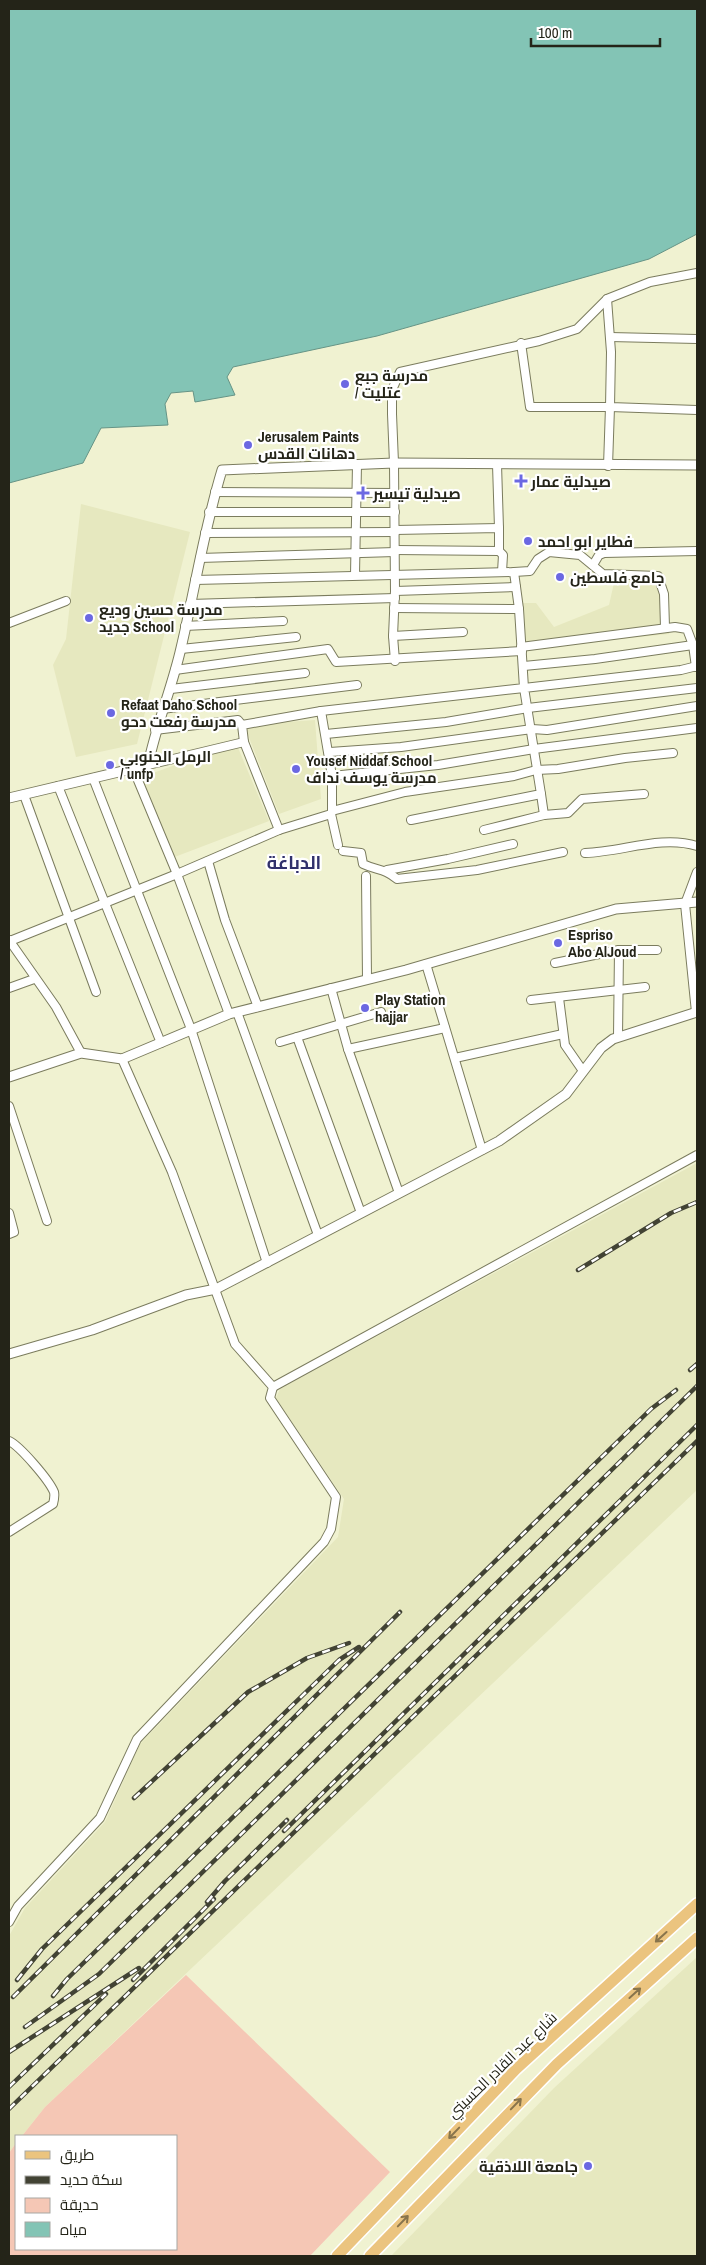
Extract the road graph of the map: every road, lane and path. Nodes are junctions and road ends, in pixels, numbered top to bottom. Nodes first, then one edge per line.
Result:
1 (697, 273) edge
2 (607, 299) junction
3 (610, 337) junction
4 (697, 339) edge
5 (521, 343) junction
6 (610, 407) junction
7 (697, 410) edge
8 (394, 463) junction
9 (357, 464) junction
10 (497, 464) junction
11 (697, 465) edge
12 (608, 466) junction
13 (215, 492) junction
14 (394, 493) junction
15 (357, 494) junction
16 (209, 512) junction
17 (395, 512) junction
18 (357, 513) junction
19 (499, 528) junction
20 (395, 531) junction
21 (356, 532) junction
22 (205, 533) junction
23 (395, 551) junction
24 (499, 551) junction
25 (697, 551) edge
26 (355, 552) junction
27 (200, 558) junction
28 (593, 565) junction
29 (502, 572) junction
30 (514, 572) junction
31 (355, 575) junction
32 (395, 575) junction
33 (195, 580) junction
34 (516, 587) junction
35 (395, 594) junction
36 (66, 601) dead end
37 (190, 604) junction
38 (394, 608) junction
39 (519, 609) junction
40 (283, 621) dead end
41 (9, 623) edge
42 (185, 626) junction
43 (665, 627) junction
44 (463, 632) dead end
45 (393, 636) junction
46 (296, 637) dead end
47 (693, 645) junction
48 (181, 649) junction
49 (521, 649) junction
50 (395, 661) junction
51 (524, 666) junction
52 (697, 667) edge
53 (175, 670) junction
54 (305, 673) dead end
55 (357, 685) dead end
56 (524, 688) junction
57 (697, 688) edge
58 (171, 689) junction
59 (697, 706) edge
60 (528, 708) junction
61 (162, 709) junction
62 (321, 711) junction
63 (242, 724) junction
64 (697, 728) edge
65 (532, 729) junction
66 (155, 730) junction
67 (326, 734) junction
68 (244, 742) junction
69 (534, 749) junction
70 (330, 752) junction
71 (673, 753) dead end
72 (148, 765) junction
73 (536, 770) junction
74 (332, 776) junction
75 (93, 778) junction
76 (58, 786) junction
77 (541, 794) junction
78 (644, 794) dead end
79 (24, 795) junction
80 (9, 798) edge
81 (331, 812) junction
82 (544, 815) junction
83 (411, 820) dead end
84 (279, 830) junction
85 (484, 830) dead end
86 (512, 844) dead end
87 (697, 846) edge
88 (563, 852) dead end
89 (585, 853) dead end
90 (208, 861) junction
91 (387, 870) junction
92 (697, 872) edge
93 (177, 874) junction
94 (366, 876) dead end
95 (137, 890) junction
96 (697, 902) edge
97 (105, 903) junction
98 (685, 904) junction
99 (70, 917) junction
100 (9, 940) edge
101 (693, 946) edge
102 (619, 950) junction
103 (657, 950) dead end
104 (556, 963) dead end
105 (426, 964) junction
106 (34, 979) junction
107 (367, 979) junction
108 (645, 987) dead end
109 (9, 988) edge
110 (331, 988) junction
111 (618, 990) junction
112 (96, 992) dead end
113 (559, 998) junction
114 (531, 1000) dead end
115 (258, 1007) junction
116 (381, 1012) dead end
117 (696, 1012) edge
118 (233, 1013) junction
119 (341, 1024) junction
120 (445, 1028) junction
121 (191, 1029) junction
122 (563, 1034) junction
123 (297, 1037) junction
124 (618, 1037) junction
125 (280, 1042) dead end
126 (161, 1043) junction
127 (348, 1049) junction
128 (81, 1053) junction
129 (455, 1058) junction
130 (122, 1060) junction
131 (583, 1071) junction
132 (9, 1077) edge
133 (9, 1106) edge
134 (482, 1150) junction
135 (697, 1155) edge
136 (399, 1193) junction
137 (9, 1213) edge
138 (361, 1213) junction
139 (47, 1221) dead end
140 (9, 1234) edge
141 (318, 1235) junction
142 (267, 1263) junction
143 (216, 1289) junction
144 (9, 1354) edge
145 (273, 1387) junction
146 (9, 1441) edge
147 (9, 1532) edge
148 (697, 1904) edge
149 (9, 1922) edge
150 (697, 1938) edge
151 (337, 2256) edge
152 (370, 2256) edge

1 - 2 street
2 - 3 street
2 - 5 street
3 - 4 street
3 - 6 street
5 - 6 street
5 - 8 street
6 - 7 street
6 - 12 street
8 - 9 street
8 - 10 street
8 - 14 street
9 - 13 street
9 - 15 street
10 - 12 street
10 - 19 street
11 - 12 street
13 - 15 street
13 - 16 street
14 - 15 street
14 - 17 street
15 - 18 street
16 - 18 street
16 - 22 street
17 - 18 street
17 - 20 street
18 - 21 street
19 - 20 street
19 - 24 street
20 - 21 street
20 - 23 street
21 - 22 street
21 - 26 street
22 - 27 street
23 - 24 street
23 - 26 street
23 - 32 street
24 - 29 street
25 - 28 street
26 - 27 street
26 - 31 street
27 - 33 street
28 - 30 street
28 - 43 street
29 - 30 street
29 - 32 street
30 - 34 street
31 - 32 street
31 - 33 street
32 - 35 street
33 - 37 street
34 - 35 street
34 - 39 street
35 - 37 street
35 - 38 street
36 - 41 street
37 - 42 street
38 - 39 street
38 - 45 street
39 - 49 street
40 - 42 street
42 - 48 street
43 - 47 street
43 - 49 street
44 - 45 street
45 - 50 street
46 - 48 street
47 - 51 street
47 - 52 street
48 - 53 street
49 - 50 street
49 - 51 street
50 - 53 street
51 - 56 street
52 - 56 street
53 - 58 street
54 - 58 street
55 - 61 street
56 - 60 street
56 - 62 street
57 - 60 street
58 - 61 street
59 - 65 street
60 - 65 street
60 - 67 street
61 - 66 street
62 - 63 street
62 - 67 street
63 - 66 street
63 - 68 street
64 - 69 street
65 - 69 street
65 - 70 street
66 - 72 street
67 - 70 street
68 - 72 street
68 - 84 street
69 - 73 street
69 - 74 street
70 - 74 street
71 - 73 street
72 - 75 street
72 - 93 street
73 - 77 street
73 - 81 street
74 - 81 street
75 - 76 street
75 - 95 street
76 - 79 street
76 - 97 street
77 - 82 street
77 - 83 street
78 - 82 street
79 - 80 street
79 - 99 street
81 - 84 street
81 - 91 street
82 - 85 street
84 - 90 street
86 - 91 street
87 - 89 street
88 - 91 street
90 - 93 street
90 - 115 street
92 - 98 street
93 - 95 street
93 - 118 street
94 - 107 street
95 - 97 street
95 - 121 street
96 - 98 street
97 - 99 street
97 - 126 street
98 - 101 street
98 - 105 street
99 - 100 street
99 - 112 street
100 - 106 street
101 - 117 street
102 - 103 street
102 - 104 street
102 - 111 street
105 - 107 street
105 - 120 street
106 - 109 street
106 - 128 street
107 - 110 street
108 - 111 street
110 - 115 street
110 - 119 street
111 - 113 street
111 - 124 street
113 - 114 street
113 - 122 street
115 - 118 street
116 - 119 street
117 - 124 street
118 - 121 street
118 - 141 street
119 - 123 street
119 - 127 street
120 - 127 street
120 - 129 street
121 - 126 street
121 - 142 street
122 - 129 street
122 - 131 street
123 - 125 street
123 - 138 street
124 - 131 street
126 - 130 street
127 - 136 street
128 - 130 street
128 - 132 street
129 - 134 street
130 - 143 street
131 - 134 street
133 - 139 street
134 - 136 street
135 - 145 street
136 - 138 street
137 - 140 street
138 - 141 street
141 - 142 street
142 - 143 street
143 - 144 street
143 - 145 street
145 - 149 street
146 - 147 street
148 -> 151 main road, شارع عبد القادر الحسيني
152 -> 150 main road

